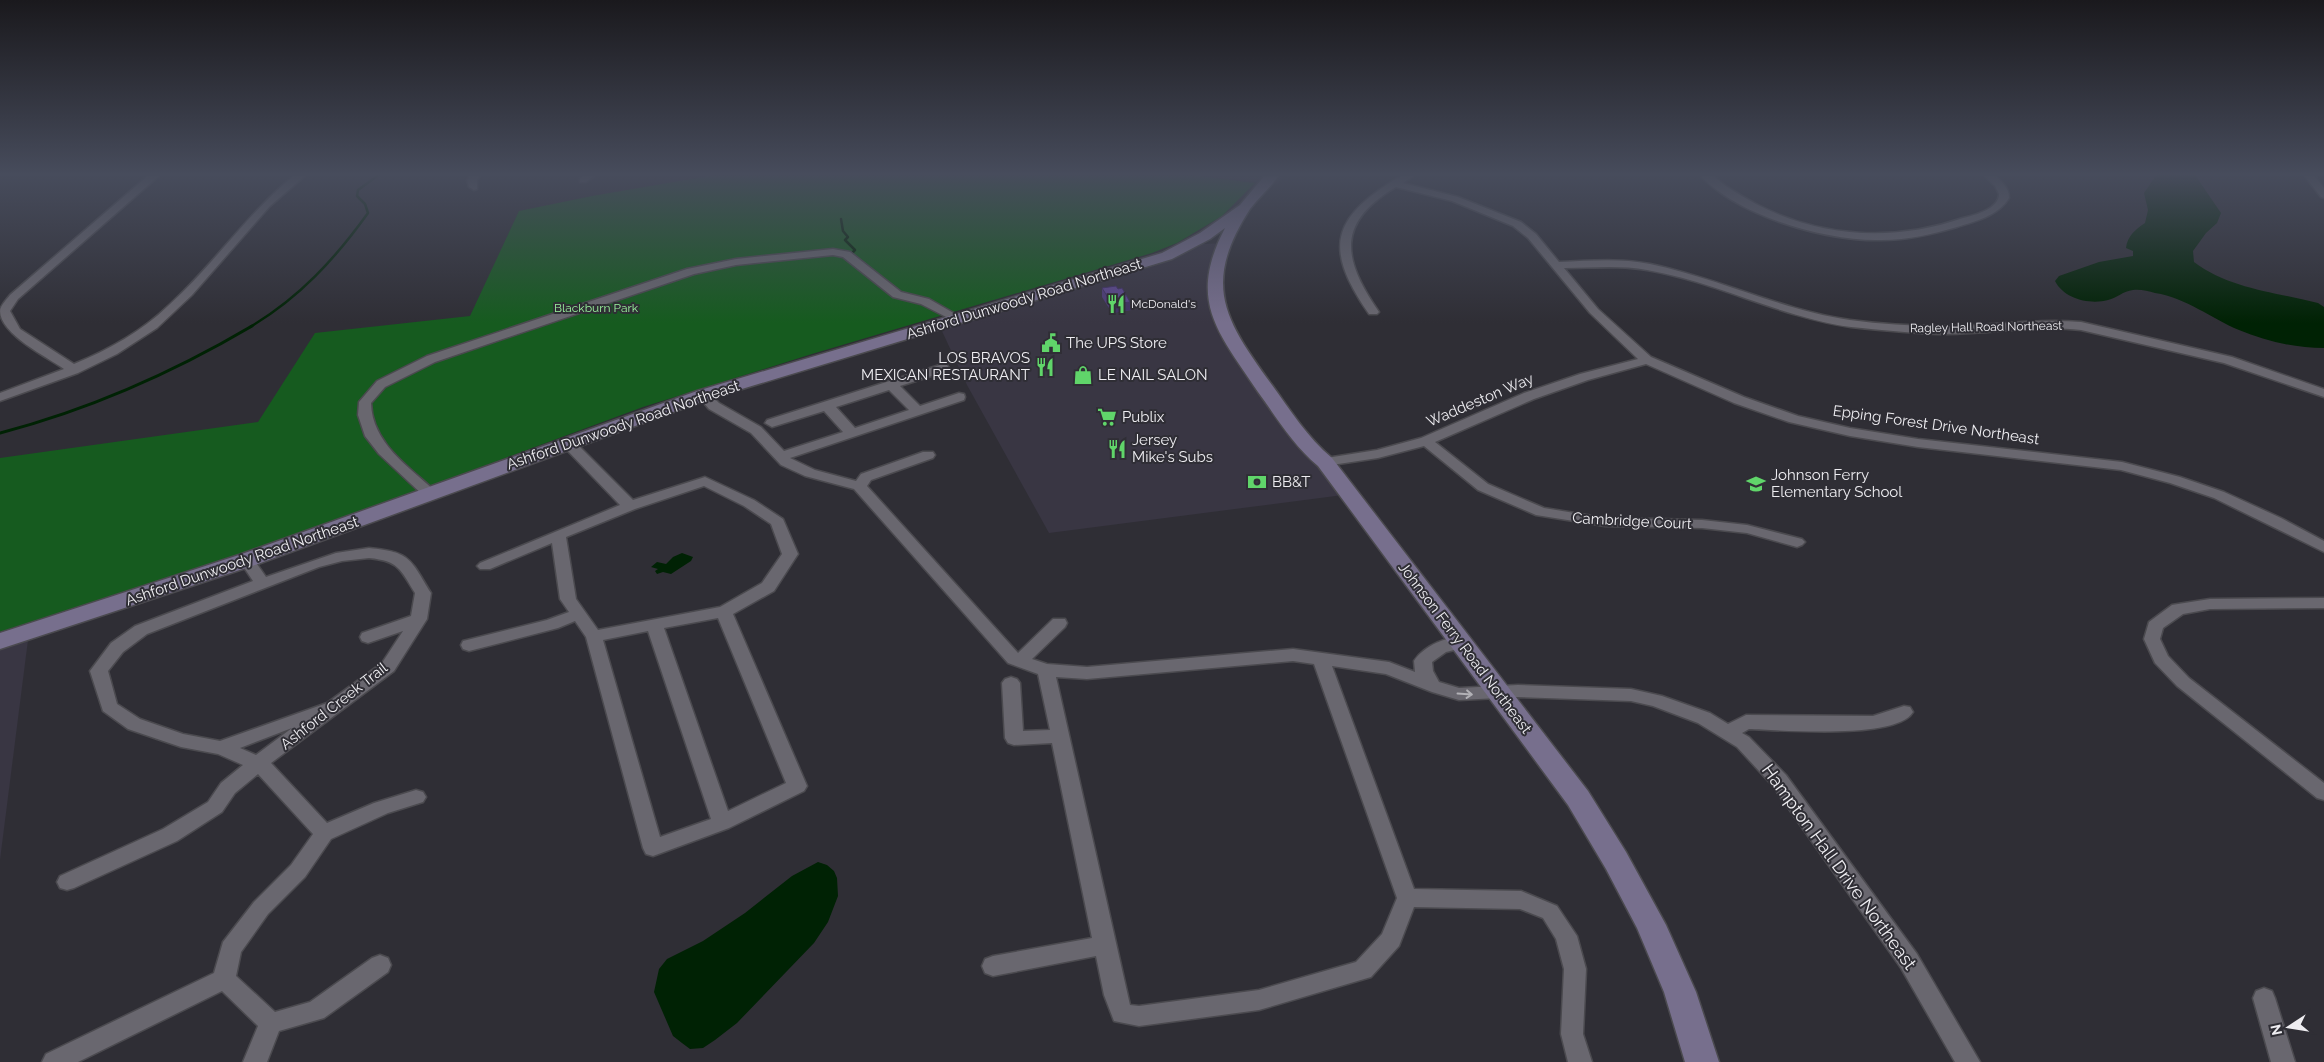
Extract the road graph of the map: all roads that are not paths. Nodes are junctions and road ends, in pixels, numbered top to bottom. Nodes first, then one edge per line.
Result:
1 (99, 224) edge
2 (251, 224) edge
3 (1232, 224) edge
4 (1232, 224) edge
5 (1351, 224) edge
6 (1516, 224) edge
7 (1800, 224) edge
8 (1955, 224) edge
9 (1210, 253) junction
10 (1557, 265) junction
11 (1374, 312) dead end
12 (958, 319) junction
13 (1646, 360) junction
14 (943, 368) dead end
15 (74, 370) junction
16 (891, 385) junction
17 (2324, 394) edge
18 (703, 395) junction
19 (0, 397) edge
20 (959, 397) dead end
21 (827, 406) junction
22 (918, 410) junction
23 (772, 423) dead end
24 (852, 433) junction
25 (1426, 441) junction
26 (569, 444) junction
27 (928, 454) dead end
28 (781, 457) junction
29 (1325, 462) junction
30 (859, 486) junction
31 (430, 494) junction
32 (630, 506) junction
33 (558, 535) junction
34 (1797, 542) dead end
35 (2324, 547) edge
36 (247, 560) junction
37 (485, 566) dead end
38 (263, 584) junction
39 (2324, 603) edge
40 (724, 612) junction
41 (579, 614) junction
42 (419, 619) junction
43 (1059, 623) dead end
44 (654, 624) junction
45 (594, 636) junction
46 (368, 637) dead end
47 (0, 641) edge
48 (1461, 643) junction
49 (469, 645) dead end
50 (1321, 658) junction
51 (1020, 661) junction
52 (1423, 661) junction
53 (1389, 668) junction
54 (1046, 670) junction
55 (1011, 683) dead end
56 (1432, 684) junction
57 (1499, 691) junction
58 (343, 702) junction
59 (1904, 712) dead end
60 (1729, 732) junction
61 (1060, 736) junction
62 (221, 748) junction
63 (258, 763) junction
64 (2324, 793) edge
65 (416, 798) dead end
66 (722, 823) junction
67 (324, 833) junction
68 (67, 882) dead end
69 (1407, 898) junction
70 (1105, 945) junction
71 (380, 965) dead end
72 (993, 966) dead end
73 (224, 979) junction
74 (2264, 998) dead end
75 (271, 1023) junction
76 (54, 1062) edge
77 (254, 1062) edge
78 (1580, 1062) edge
79 (1702, 1062) edge
80 (1968, 1062) edge
81 (2283, 1062) edge

1 - 15 street
2 - 15 street
3 - 9 main road
4 - 9 main road
5 - 11 street
6 - 10 street, Epping Forest Drive Northeast
7 - 8 street
9 - 12 main road, Ashford Dunwoody Road Northeast
9 - 29 main road, Johnson Ferry Road Northeast
10 - 13 street, Epping Forest Drive Northeast
10 - 17 street, Ragley Hall Road Northeast
12 - 18 main road, Ashford Dunwoody Road Northeast
12 - 31 street
13 - 25 street, Waddeston Way
13 - 35 street, Epping Forest Drive Northeast
14 - 16 street
15 - 19 street
16 - 21 street
16 - 22 street
18 - 26 main road, Ashford Dunwoody Road Northeast
18 - 28 street
20 - 22 street
21 - 23 street
21 - 24 street
22 - 24 street
24 - 28 street
25 - 29 street, Waddeston Way
25 - 34 street, Cambridge Court
26 - 31 main road, Ashford Dunwoody Road Northeast
26 - 32 street
27 - 30 street
28 - 30 street
29 - 48 main road, Johnson Ferry Road Northeast
30 - 51 street
31 - 36 main road, Ashford Dunwoody Road Northeast
32 - 33 street
32 - 40 street
33 - 37 street
33 - 41 street
36 - 38 street
36 - 47 main road, Ashford Dunwoody Road Northeast
38 - 42 street, Ashford Creek Trail
38 - 62 street, Ashford Creek Trail
39 - 64 street
40 - 44 street
40 - 66 street
41 - 45 street
41 - 49 street
42 - 46 street
42 - 58 street, Ashford Creek Trail
43 - 51 street
44 - 45 street
44 - 66 street
45 - 66 street
48 - 52 street
48 - 57 main road, Johnson Ferry Road Northeast
50 - 53 street
50 - 54 street
50 - 69 street
51 - 54 street
52 - 53 street
52 - 56 street
53 - 56 street, Hampton Hall Drive Northeast
54 - 61 street
55 - 61 street
56 -> 57 street, Hampton Hall Drive Northeast
57 - 60 street, Hampton Hall Drive Northeast
57 - 79 main road, Johnson Ferry Road Northeast
58 - 62 street
58 - 63 street, Ashford Creek Trail
59 - 60 street
60 - 80 street, Hampton Hall Drive Northeast
61 - 70 street
62 - 63 street, Ashford Creek Trail
63 - 67 street, Ashford Creek Trail
63 - 68 street, Ashford Creek Trail
65 - 67 street
67 - 73 street
69 - 70 street
69 - 78 street
70 - 72 street
71 - 75 street
73 - 75 street
73 - 76 street
74 - 81 street
75 - 77 street

